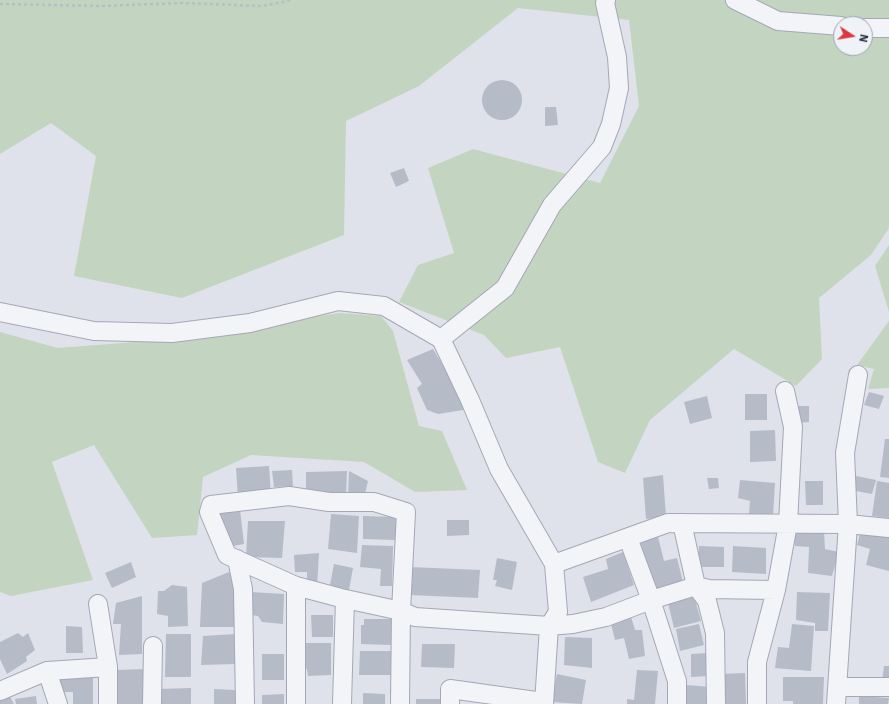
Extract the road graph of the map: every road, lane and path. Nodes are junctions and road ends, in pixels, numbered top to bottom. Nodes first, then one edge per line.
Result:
1 (293, 0) edge
2 (606, 0) edge
3 (735, 0) edge
4 (0, 4) edge
5 (833, 25) edge
6 (873, 28) edge
7 (889, 28) edge
8 (0, 312) edge
9 (441, 339) junction
10 (858, 376) dead end
11 (786, 391) dead end
12 (682, 523) junction
13 (788, 524) junction
14 (848, 524) junction
15 (889, 528) edge
16 (628, 538) junction
17 (237, 559) junction
18 (554, 564) junction
19 (296, 586) junction
20 (696, 586) junction
21 (776, 590) junction
22 (345, 599) junction
23 (651, 600) junction
24 (98, 604) dead end
25 (402, 611) junction
26 (549, 626) junction
27 (153, 646) dead end
28 (108, 667) junction
29 (47, 671) junction
30 (889, 687) edge
31 (0, 692) edge
32 (837, 695) edge
33 (544, 703) edge
34 (58, 704) edge
35 (108, 704) edge
36 (152, 704) edge
37 (245, 704) edge
38 (296, 704) edge
39 (342, 704) edge
40 (400, 704) edge
41 (450, 704) edge
42 (677, 704) edge
43 (716, 704) edge
44 (756, 704) edge

1 - 4 path
2 - 9 street
3 - 5 street
6 - 7 street
8 - 9 street
9 - 18 street
10 - 14 street
11 - 13 street
12 - 13 street
12 - 16 street
12 - 20 street
13 - 14 street
13 - 21 street
14 - 15 street
14 - 32 street
16 - 18 street
16 - 23 street
17 - 19 street
17 - 25 street
17 - 37 street
18 - 26 street
19 - 22 street
19 - 38 street
20 - 21 street
20 - 23 street
20 - 43 street
21 - 44 street
22 - 25 street
22 - 39 street
23 - 26 street
23 - 42 street
24 - 28 street
25 - 26 street
25 - 40 street
26 - 33 street
27 - 36 street
28 - 29 street
28 - 35 street
29 - 31 street
29 - 34 street
30 - 32 street
33 - 41 street

